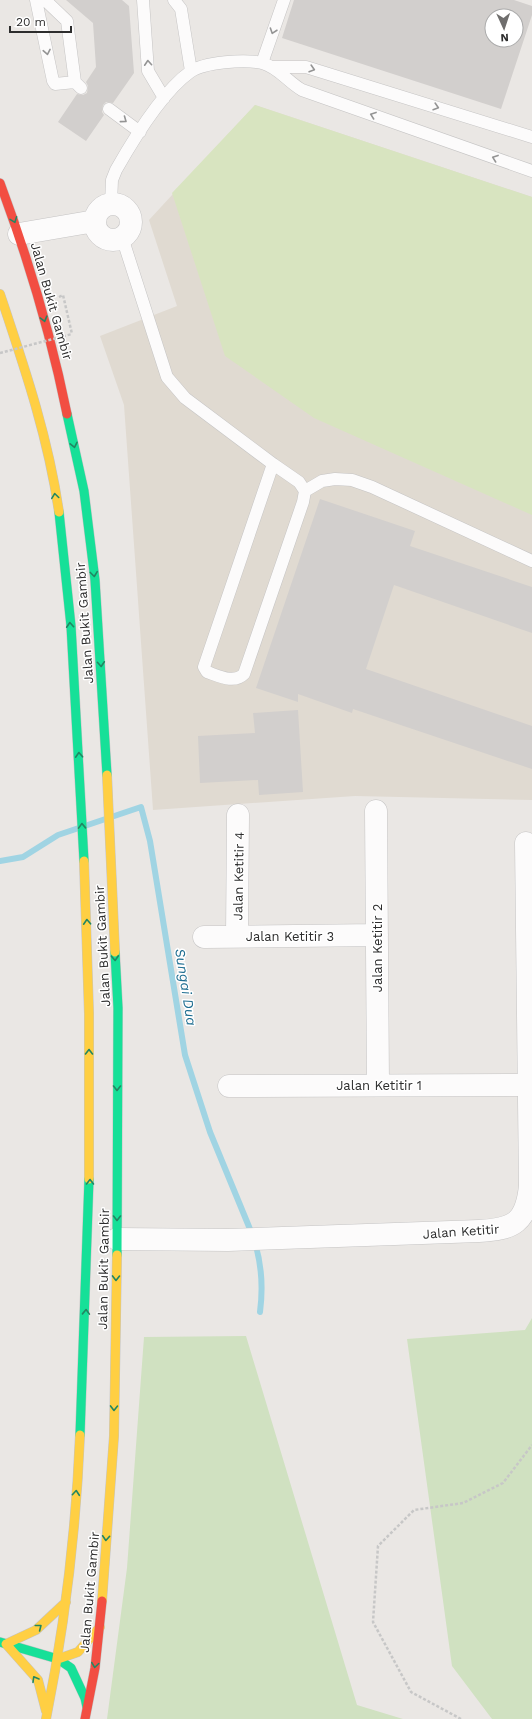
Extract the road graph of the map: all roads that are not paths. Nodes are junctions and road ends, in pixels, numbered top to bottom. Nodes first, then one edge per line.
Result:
1 (36, 0) edge
2 (45, 0) edge
3 (143, 0) edge
4 (174, 0) edge
5 (284, 0) edge
6 (267, 65) junction
7 (191, 71) junction
8 (164, 98) junction
9 (109, 109) dead end
10 (140, 132) junction
11 (532, 137) edge
12 (532, 171) edge
13 (0, 183) edge
14 (111, 204) junction
15 (94, 221) junction
16 (19, 234) junction
17 (122, 237) junction
18 (0, 294) edge
19 (273, 464) junction
20 (305, 491) junction
21 (532, 561) edge
22 (376, 811) dead end
23 (238, 815) dead end
24 (526, 843) dead end
25 (376, 935) junction
26 (237, 936) junction
27 (204, 937) dead end
28 (378, 1085) junction
29 (529, 1085) junction
30 (229, 1086) dead end
31 (117, 1239) junction
32 (66, 1602) junction
33 (100, 1626) junction
34 (3, 1643) edge
35 (58, 1659) junction
36 (87, 1708) junction
37 (47, 1718) edge
38 (85, 1719) edge

1 -> 2 lane
8 -> 3 lane
4 - 7 lane
5 -> 6 lane
6 - 7 lane
6 -> 11 lane
12 -> 6 lane
7 - 8 lane
8 - 10 lane
9 -> 10 lane
10 - 14 lane
13 -> 16 main road, Jalan Bukit Gambir
14 - 15 street
14 - 17 street
15 - 16 street
15 - 17 street
16 -> 31 main road, Jalan Bukit Gambir
17 - 19 lane
32 -> 18 main road, Jalan Bukit Gambir
19 - 20 lane
19 - 20 lane
20 - 21 lane
22 - 25 street, Jalan Ketitir 2
23 - 26 street, Jalan Ketitir 4
24 - 29 street, Jalan Ketitir
25 - 26 street, Jalan Ketitir 3
25 - 28 street, Jalan Ketitir 2
26 - 27 street, Jalan Ketitir 3
28 - 29 street, Jalan Ketitir 1
28 - 30 street, Jalan Ketitir 1
29 - 31 street, Jalan Ketitir
31 -> 33 main road, Jalan Bukit Gambir
34 -> 32 main road
32 - 35 main road, Jalan Bukit Gambir
33 - 35 main road
33 -> 36 main road, Jalan Bukit Gambir
34 - 35 main road
37 -> 34 main road
35 - 36 main road
35 - 37 main road, Jalan Bukit Gambir
36 - 38 main road, Jalan Bukit Gambir

